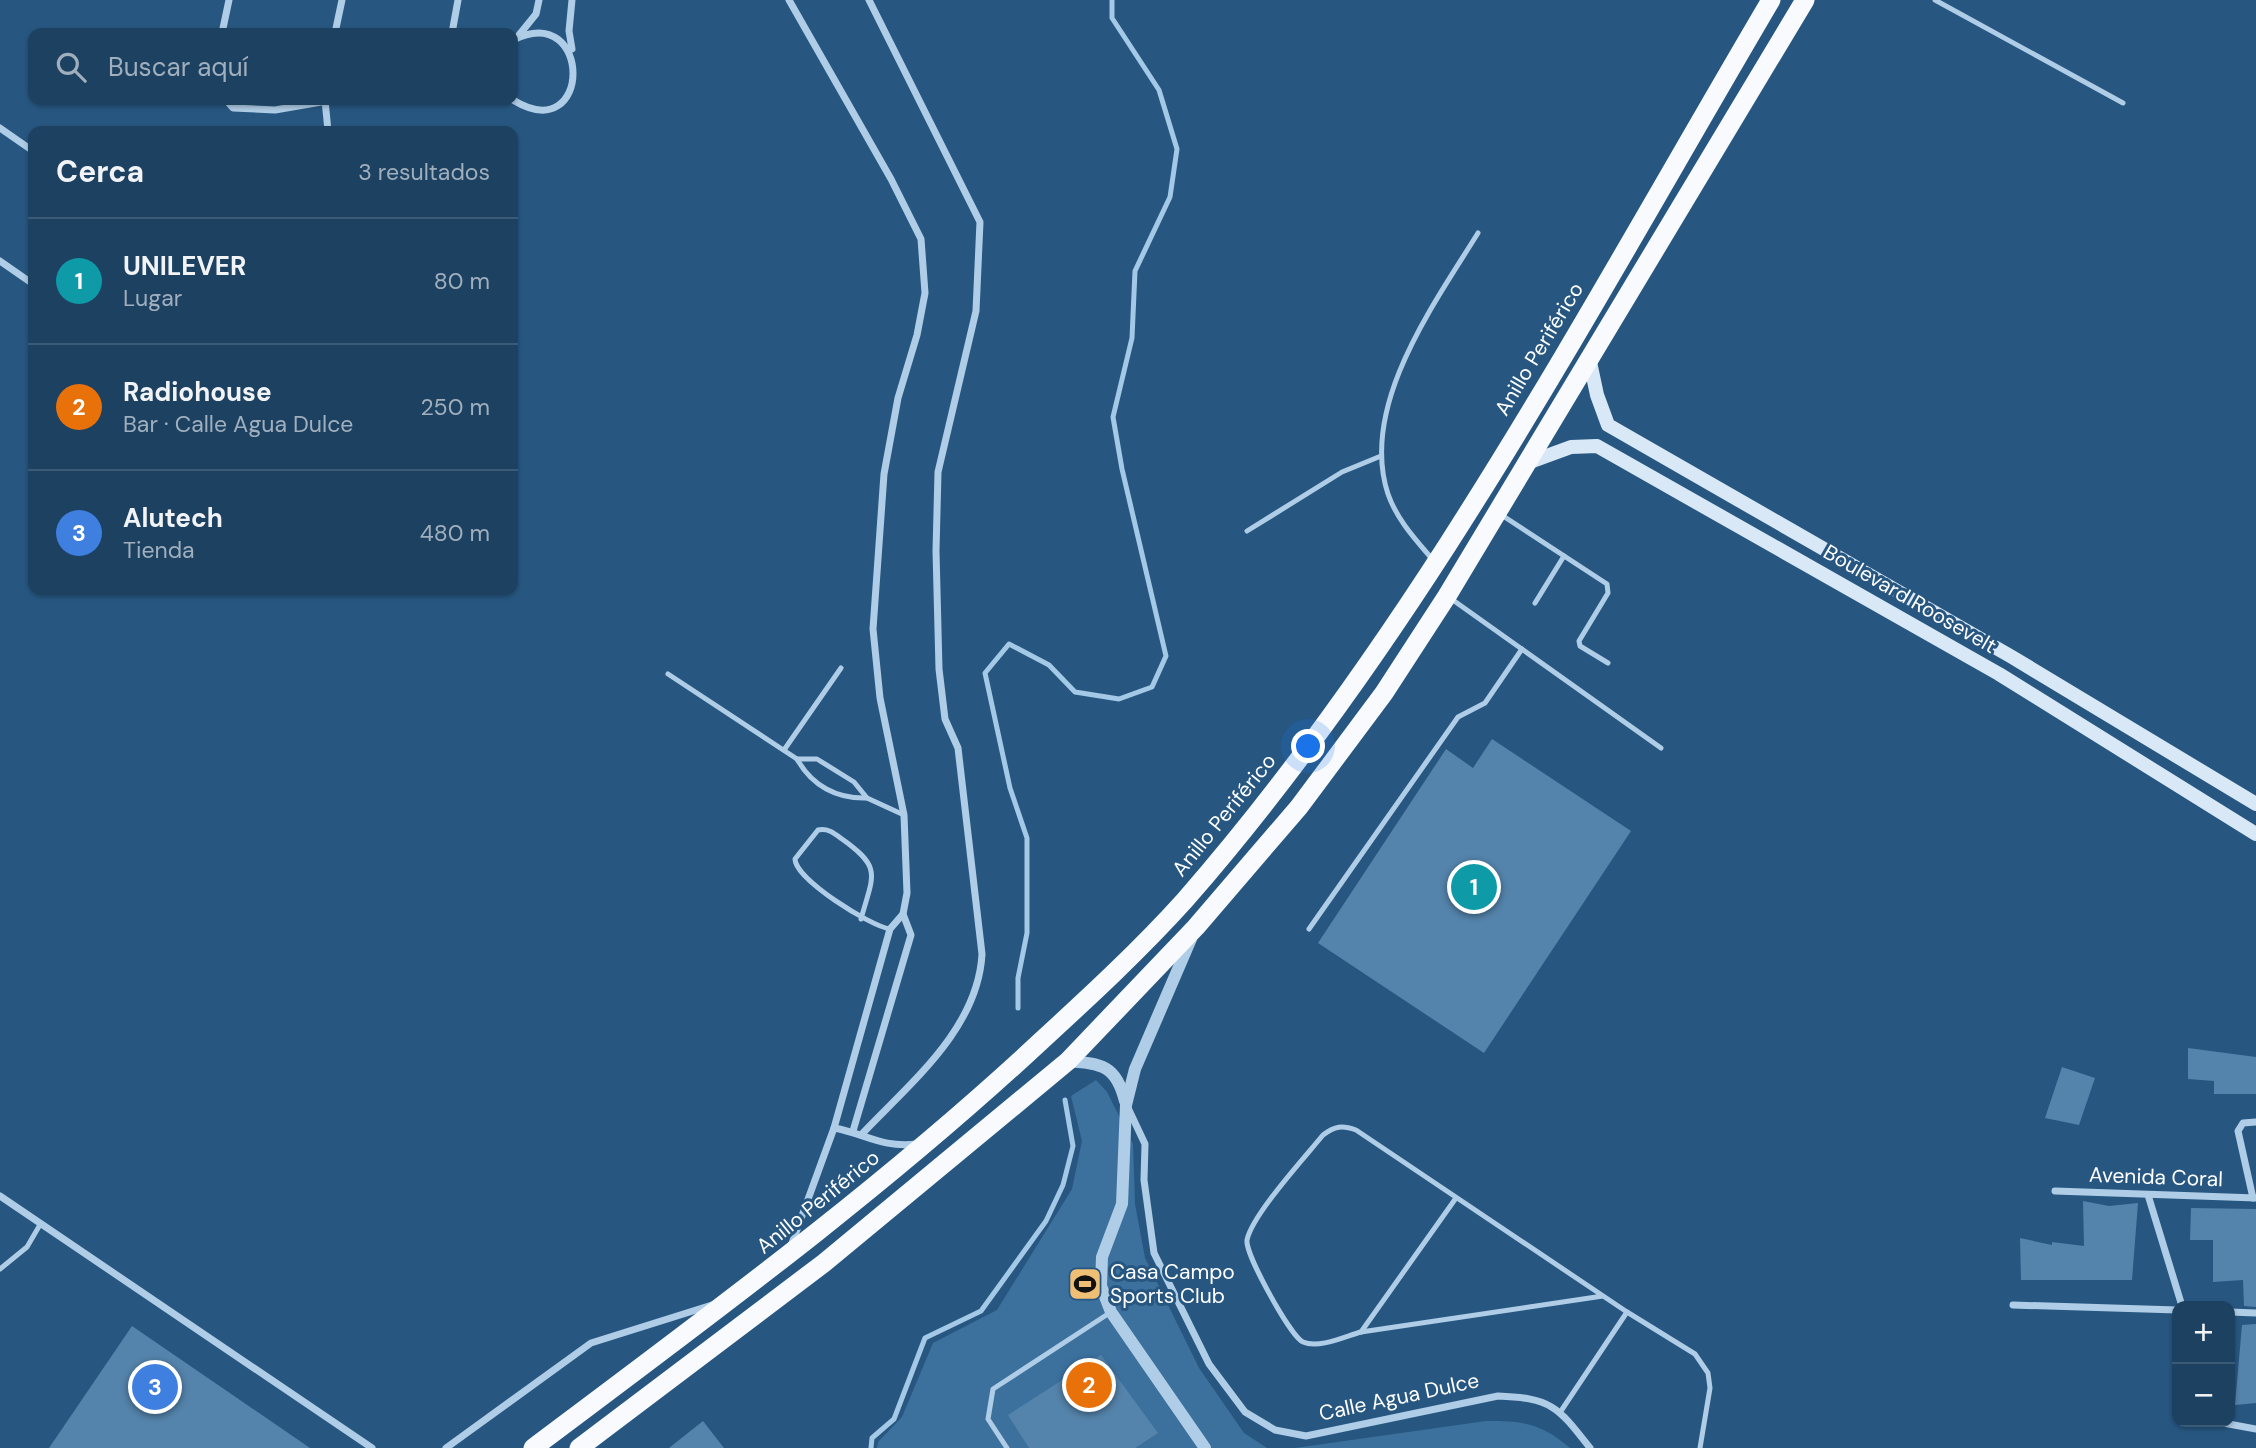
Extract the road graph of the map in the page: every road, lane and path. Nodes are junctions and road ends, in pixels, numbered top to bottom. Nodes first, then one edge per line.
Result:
1 (229, 0) edge
2 (342, 0) edge
3 (458, 0) edge
4 (539, 0) edge
5 (572, 0) edge
6 (789, 0) edge
7 (869, 0) edge
8 (1770, 0) edge
9 (1805, 0) edge
10 (1935, 0) edge
11 (223, 28) edge
12 (336, 28) edge
13 (453, 28) edge
14 (518, 35) edge
15 (518, 38) edge
16 (573, 57) junction
17 (518, 102) edge
18 (2123, 103) dead end
19 (230, 105) edge
20 (300, 105) edge
21 (325, 105) edge
22 (328, 126) edge
23 (0, 128) edge
24 (28, 148) edge
25 (1478, 233) dead end
26 (0, 261) edge
27 (28, 281) edge
28 (1590, 362) junction
29 (1608, 425) junction
30 (1597, 446) junction
31 (1381, 456) junction
32 (1530, 462) junction
33 (1499, 513) junction
34 (1247, 531) dead end
35 (1564, 556) junction
36 (1436, 563) junction
37 (1447, 596) junction
38 (1535, 603) dead end
39 (1522, 649) junction
40 (1608, 663) dead end
41 (841, 668) dead end
42 (668, 674) dead end
43 (1661, 748) dead end
44 (784, 750) junction
45 (797, 759) junction
46 (867, 798) junction
47 (2256, 804) edge
48 (904, 815) junction
49 (2256, 834) edge
50 (903, 914) junction
51 (861, 919) junction
52 (1196, 927) junction
53 (890, 929) junction
54 (1309, 929) dead end
55 (1068, 1061) junction
56 (1126, 1105) junction
57 (2256, 1122) edge
58 (834, 1128) junction
59 (857, 1133) junction
60 (928, 1143) junction
61 (2055, 1191) dead end
62 (2148, 1195) junction
63 (0, 1196) edge
64 (1456, 1198) junction
65 (2254, 1198) edge
66 (41, 1223) junction
67 (788, 1255) junction
68 (0, 1269) edge
69 (1603, 1296) junction
70 (732, 1298) junction
71 (2180, 1301) edge
72 (2013, 1305) dead end
73 (2172, 1310) edge
74 (1111, 1312) junction
75 (1627, 1312) junction
76 (2235, 1312) edge
77 (2256, 1313) edge
78 (1361, 1332) junction
79 (1561, 1411) junction
80 (2235, 1426) edge
81 (2255, 1430) edge
82 (372, 1448) edge
83 (446, 1448) edge
84 (533, 1448) edge
85 (579, 1448) edge
86 (1007, 1448) edge
87 (1205, 1448) edge
88 (1590, 1448) edge
89 (1700, 1448) edge

1 - 11 street
2 - 12 street
3 - 13 street
4 - 14 street
5 - 16 street
6 - 48 street
7 - 59 street
8 - 36 highway, Anillo Periférico
9 - 28 highway
10 - 18 lane
15 - 16 street
16 - 17 street
19 - 20 street
21 - 22 street
23 - 24 street
25 - 31 lane
26 - 27 street
28 - 29 main road
28 - 32 highway
29 - 30 main road
29 - 47 main road, Boulevard Roosevelt
30 - 32 main road
30 - 49 main road, Boulevard Roosevelt
31 - 34 lane
31 - 36 lane
32 - 33 highway
33 - 35 lane
33 - 37 highway
35 - 38 lane
35 - 40 lane
36 - 60 highway, Anillo Periférico
37 - 39 lane
37 - 52 highway
39 - 43 lane
39 - 54 lane
41 - 44 lane
42 - 44 lane
44 - 45 lane
45 - 46 lane
45 - 46 lane
46 - 48 lane
48 - 50 street
50 - 53 street
50 - 59 street
51 - 51 lane
51 - 53 lane
52 - 55 highway
52 - 56 street
53 - 58 street
55 - 56 street, Calle Agua Dulce
55 - 85 highway
56 - 74 street
56 - 79 street, Calle Agua Dulce
57 - 65 street
58 - 59 street
58 - 67 street
59 - 60 street
60 - 67 highway, Anillo Periférico
61 - 62 street, Avenida Coral
62 - 65 street, Avenida Coral
62 - 71 street
63 - 66 street
64 - 69 lane
64 - 78 lane
64 - 78 lane
66 - 68 lane
66 - 82 street
67 - 70 highway, Anillo Periférico
69 - 75 lane
69 - 78 lane
70 - 83 street
70 - 84 highway, Anillo Periférico
72 - 73 street
74 - 86 lane
74 - 87 street
75 - 79 lane
75 - 89 lane
76 - 77 street
79 - 88 street
80 - 81 street

